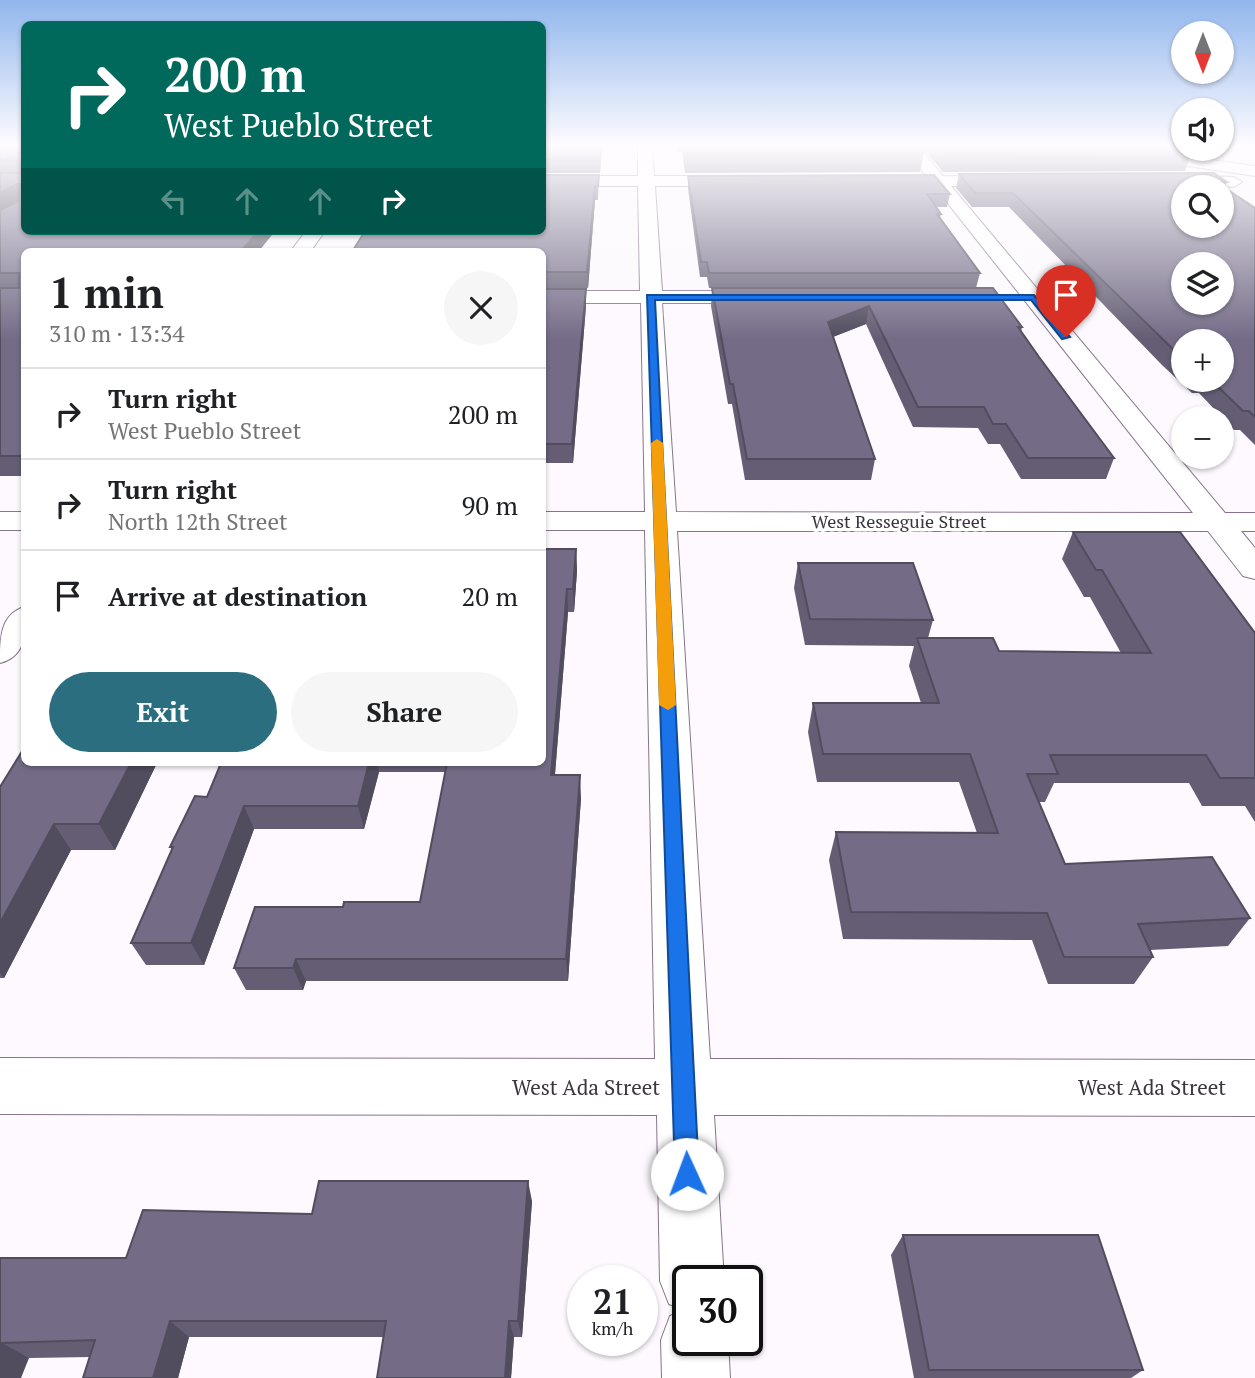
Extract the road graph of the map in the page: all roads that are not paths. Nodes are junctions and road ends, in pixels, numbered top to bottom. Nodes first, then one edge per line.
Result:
1 (647, 210) edge
2 (960, 210) edge
3 (546, 297) edge
4 (650, 297) junction
5 (789, 297) edge
6 (0, 521) edge
7 (21, 521) edge
8 (546, 521) edge
9 (660, 521) junction
10 (1217, 522) junction
11 (1255, 522) edge
12 (1255, 569) edge
13 (21, 622) edge
14 (0, 651) edge
15 (0, 1086) edge
16 (683, 1087) junction
17 (1255, 1088) edge
18 (691, 1265) edge
19 (695, 1356) edge
20 (696, 1378) edge

1 - 4 street
2 - 10 street
3 - 4 street
4 - 5 street
4 - 9 street
6 - 7 street
8 - 9 street, West Resseguie Street
9 - 10 street, West Resseguie Street
9 - 16 street
10 - 11 street, West Resseguie Street
10 - 12 street
13 - 14 street
15 - 16 street, West Ada Street
16 - 17 street, West Ada Street
16 - 18 street
19 - 20 street

